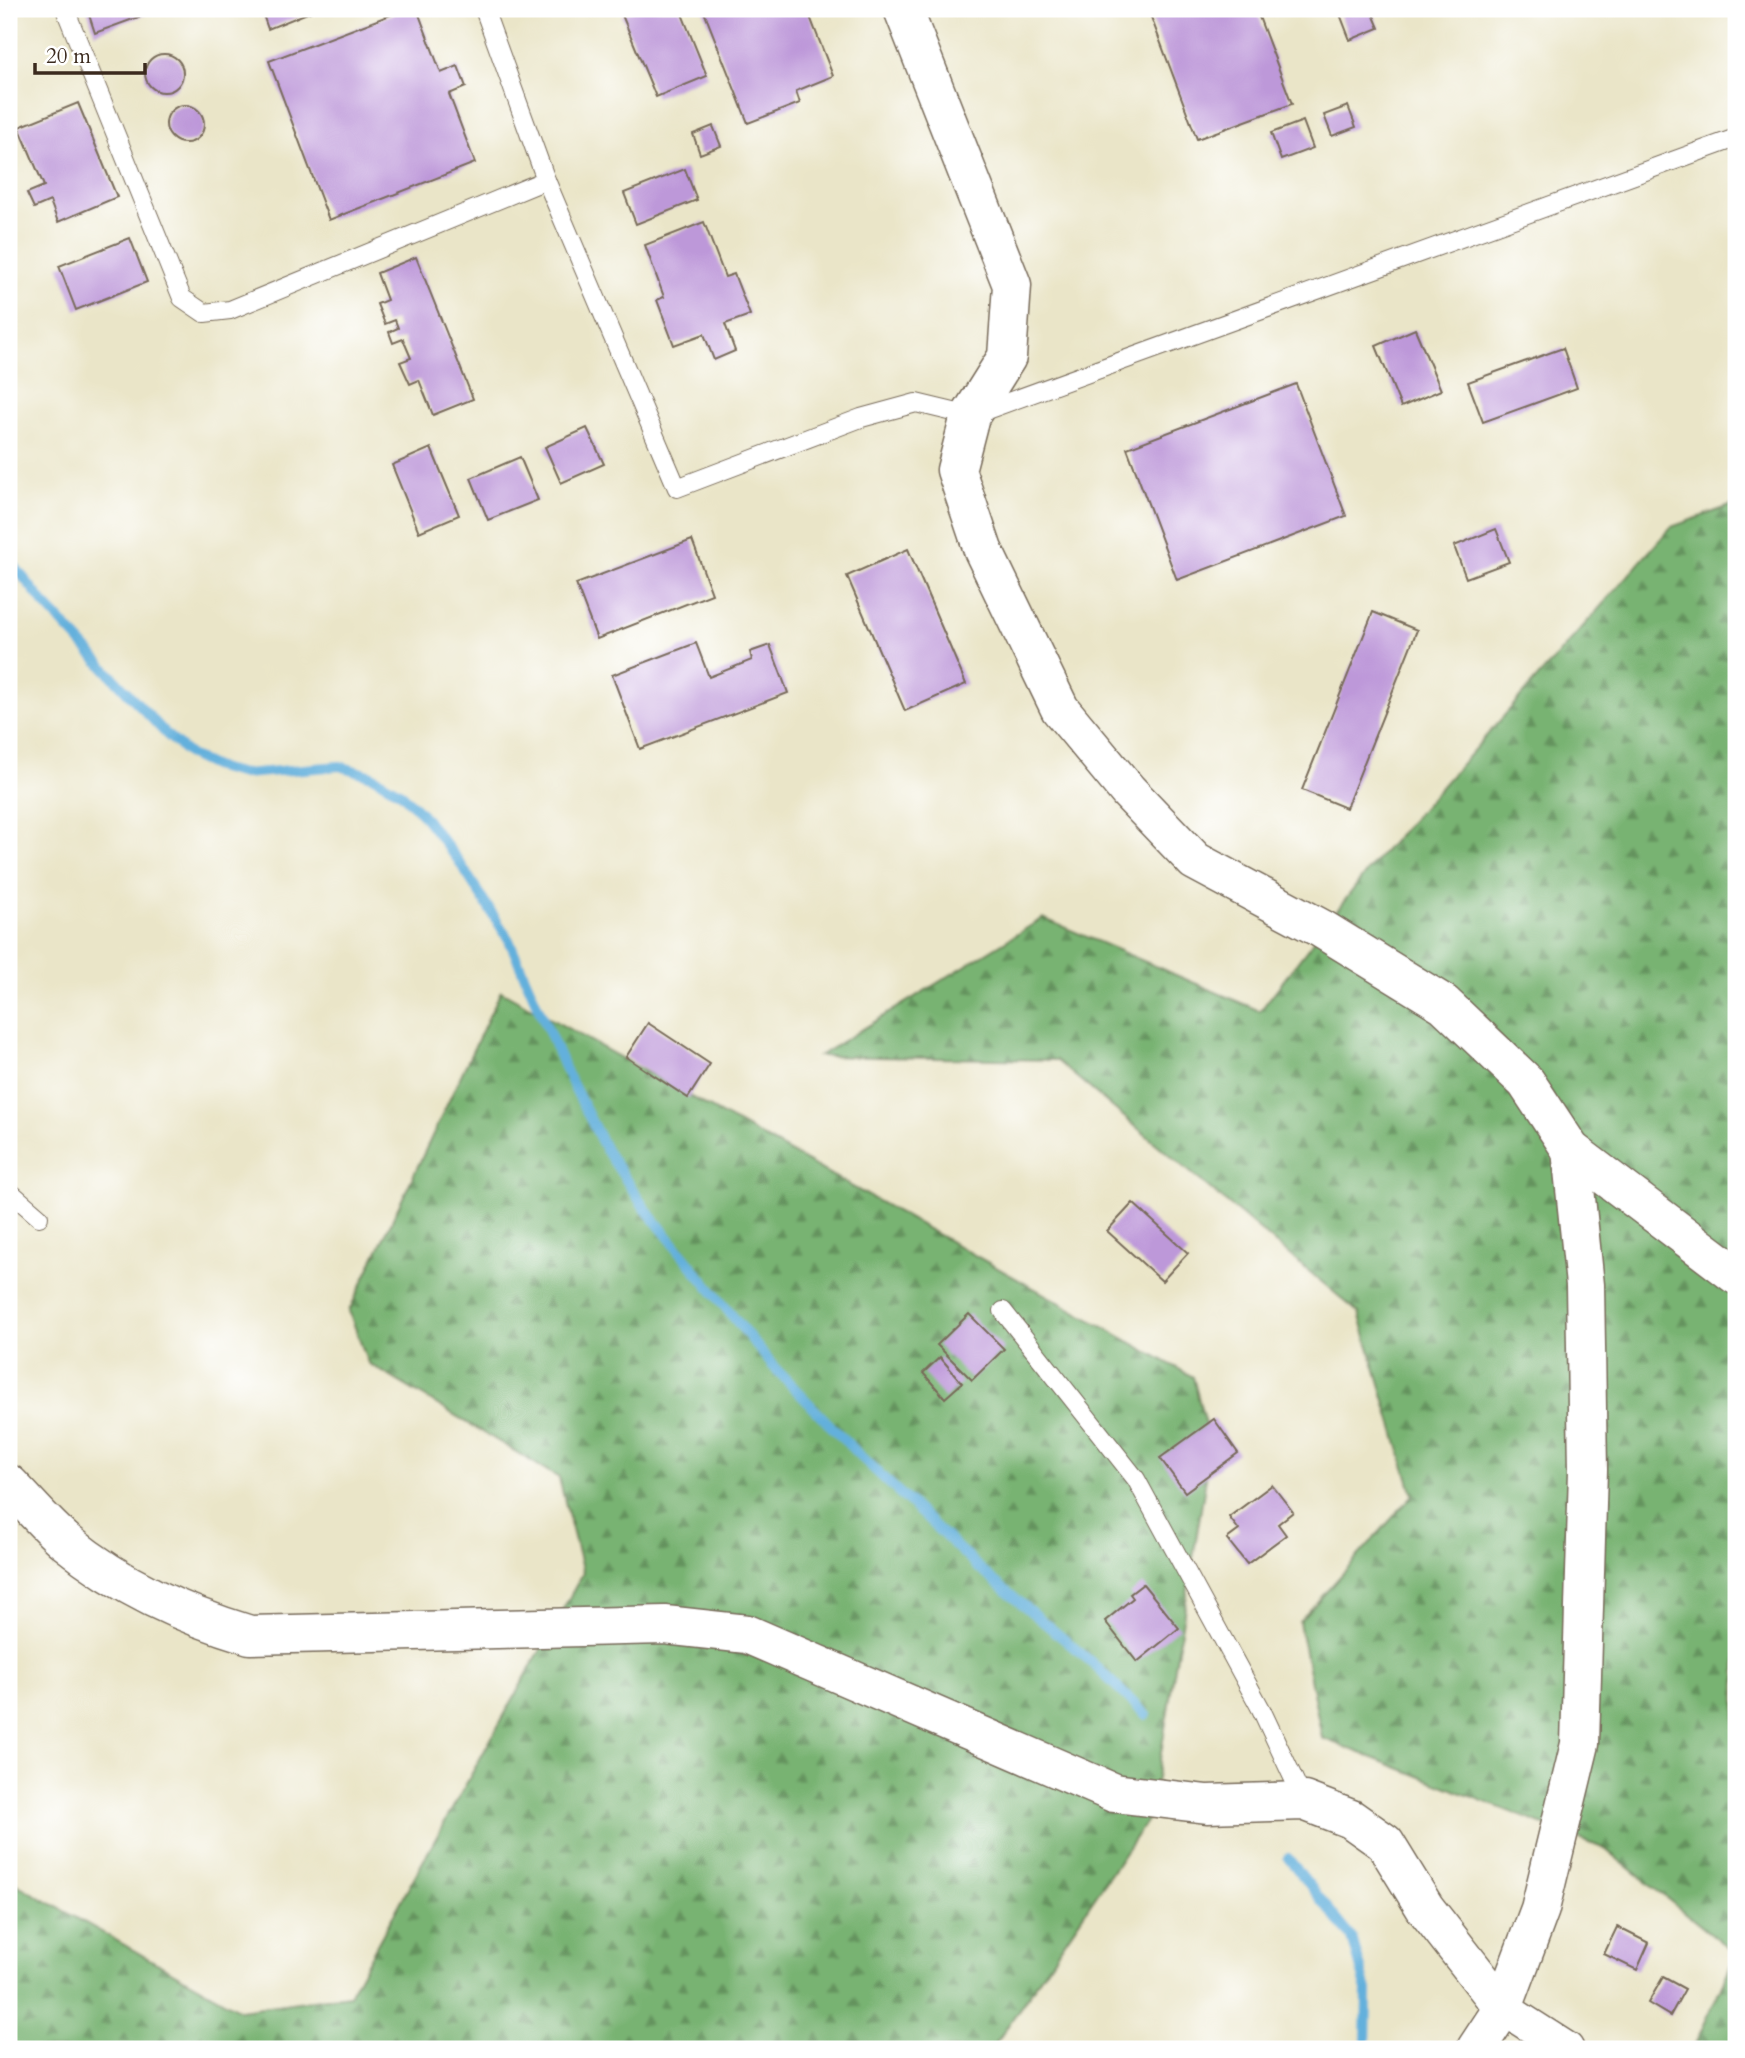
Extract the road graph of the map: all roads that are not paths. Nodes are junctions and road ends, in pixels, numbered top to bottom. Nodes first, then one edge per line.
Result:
1 (65, 9) edge
2 (484, 9) edge
3 (903, 9) edge
4 (1736, 138) edge
5 (546, 180) junction
6 (970, 416) junction
7 (1571, 1150) junction
8 (9, 1191) edge
9 (39, 1217) dead end
10 (1736, 1275) edge
11 (1003, 1311) dead end
12 (9, 1484) edge
13 (1304, 1801) junction
14 (1503, 2008) junction
15 (1476, 2049) edge
16 (1567, 2049) edge

1 - 5 lane
2 - 5 lane
3 - 6 street
4 - 6 lane
5 - 6 lane
6 - 7 street
7 - 10 street
7 - 14 street
8 - 9 lane
11 - 13 lane
12 - 13 street
13 - 14 street
14 - 15 street
14 - 16 street

